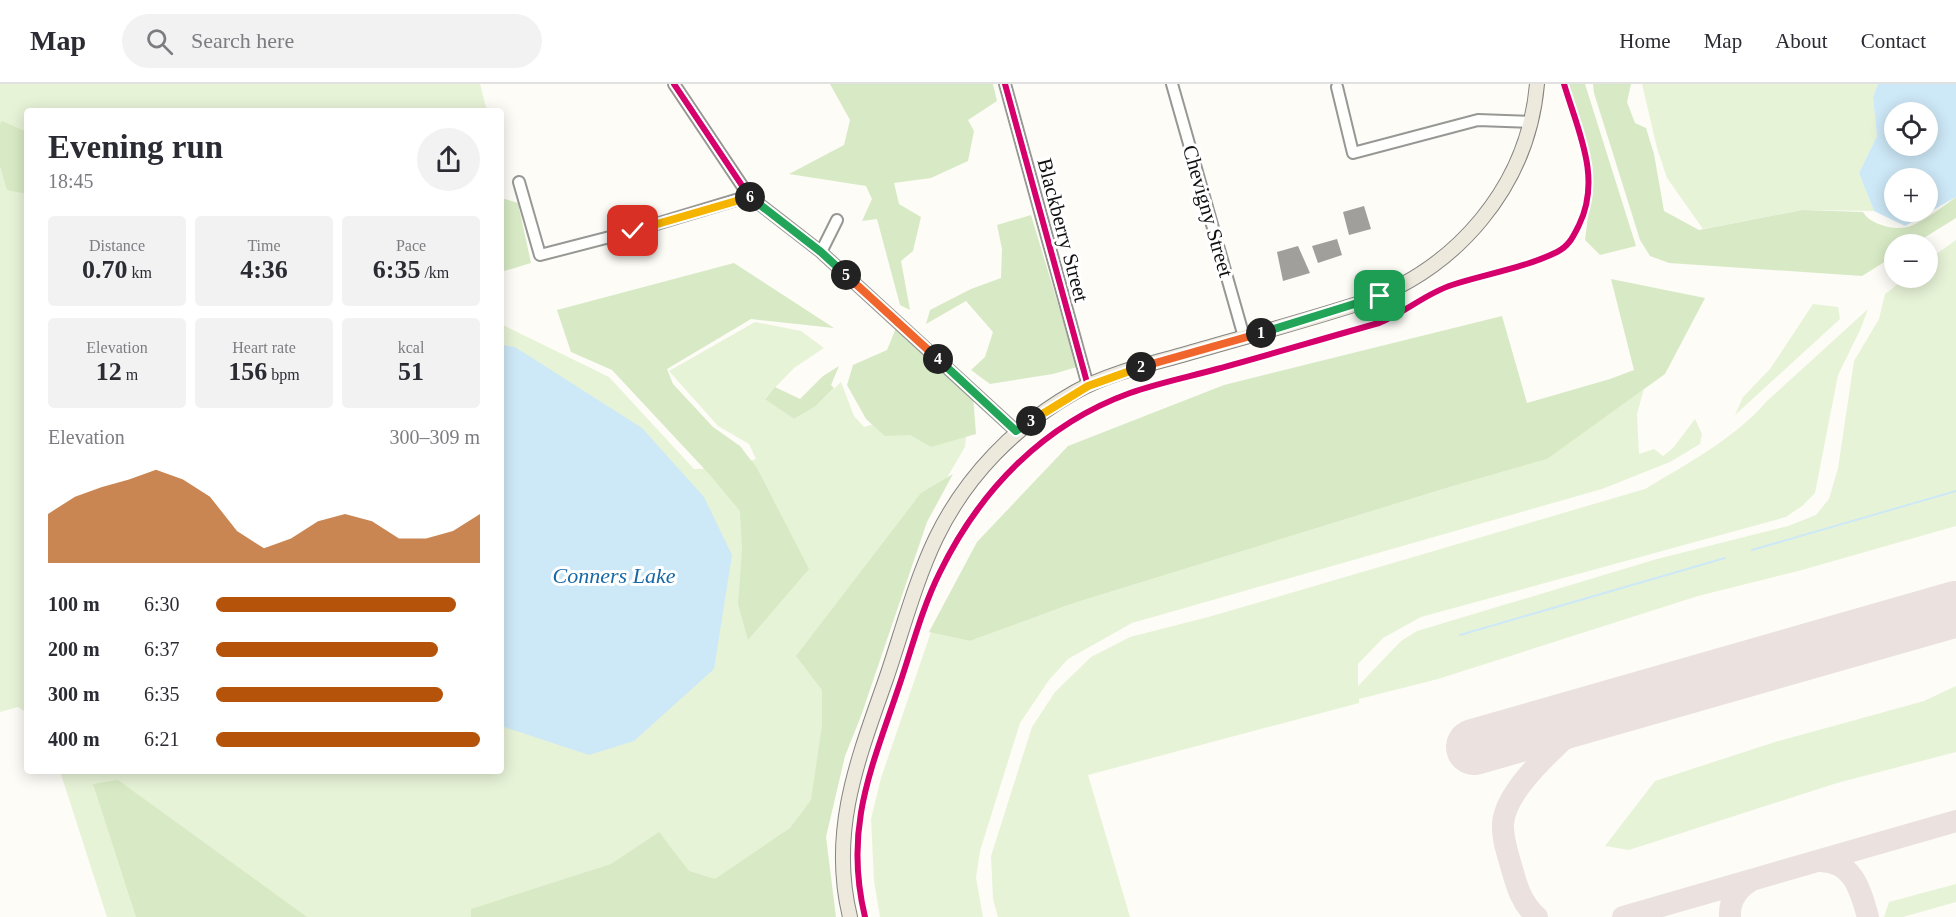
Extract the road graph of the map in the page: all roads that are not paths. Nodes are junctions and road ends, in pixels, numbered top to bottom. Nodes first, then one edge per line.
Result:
1 (674, 84) edge
2 (1005, 84) edge
3 (1172, 84) edge
4 (1537, 84) edge
5 (1337, 87) dead end
6 (1531, 122) junction
7 (519, 182) dead end
8 (749, 196) junction
9 (837, 220) dead end
10 (821, 252) junction
11 (1245, 337) junction
12 (1088, 386) junction
13 (1016, 431) junction
14 (850, 917) edge

1 - 8 street
2 - 12 street, Blackberry Street
3 - 11 street, Chevigny Street
4 - 6 main road
5 - 6 street
6 - 11 main road
7 - 8 street
8 - 10 street
9 - 10 street
10 - 13 street
11 - 12 main road
12 - 13 main road
13 - 14 main road

